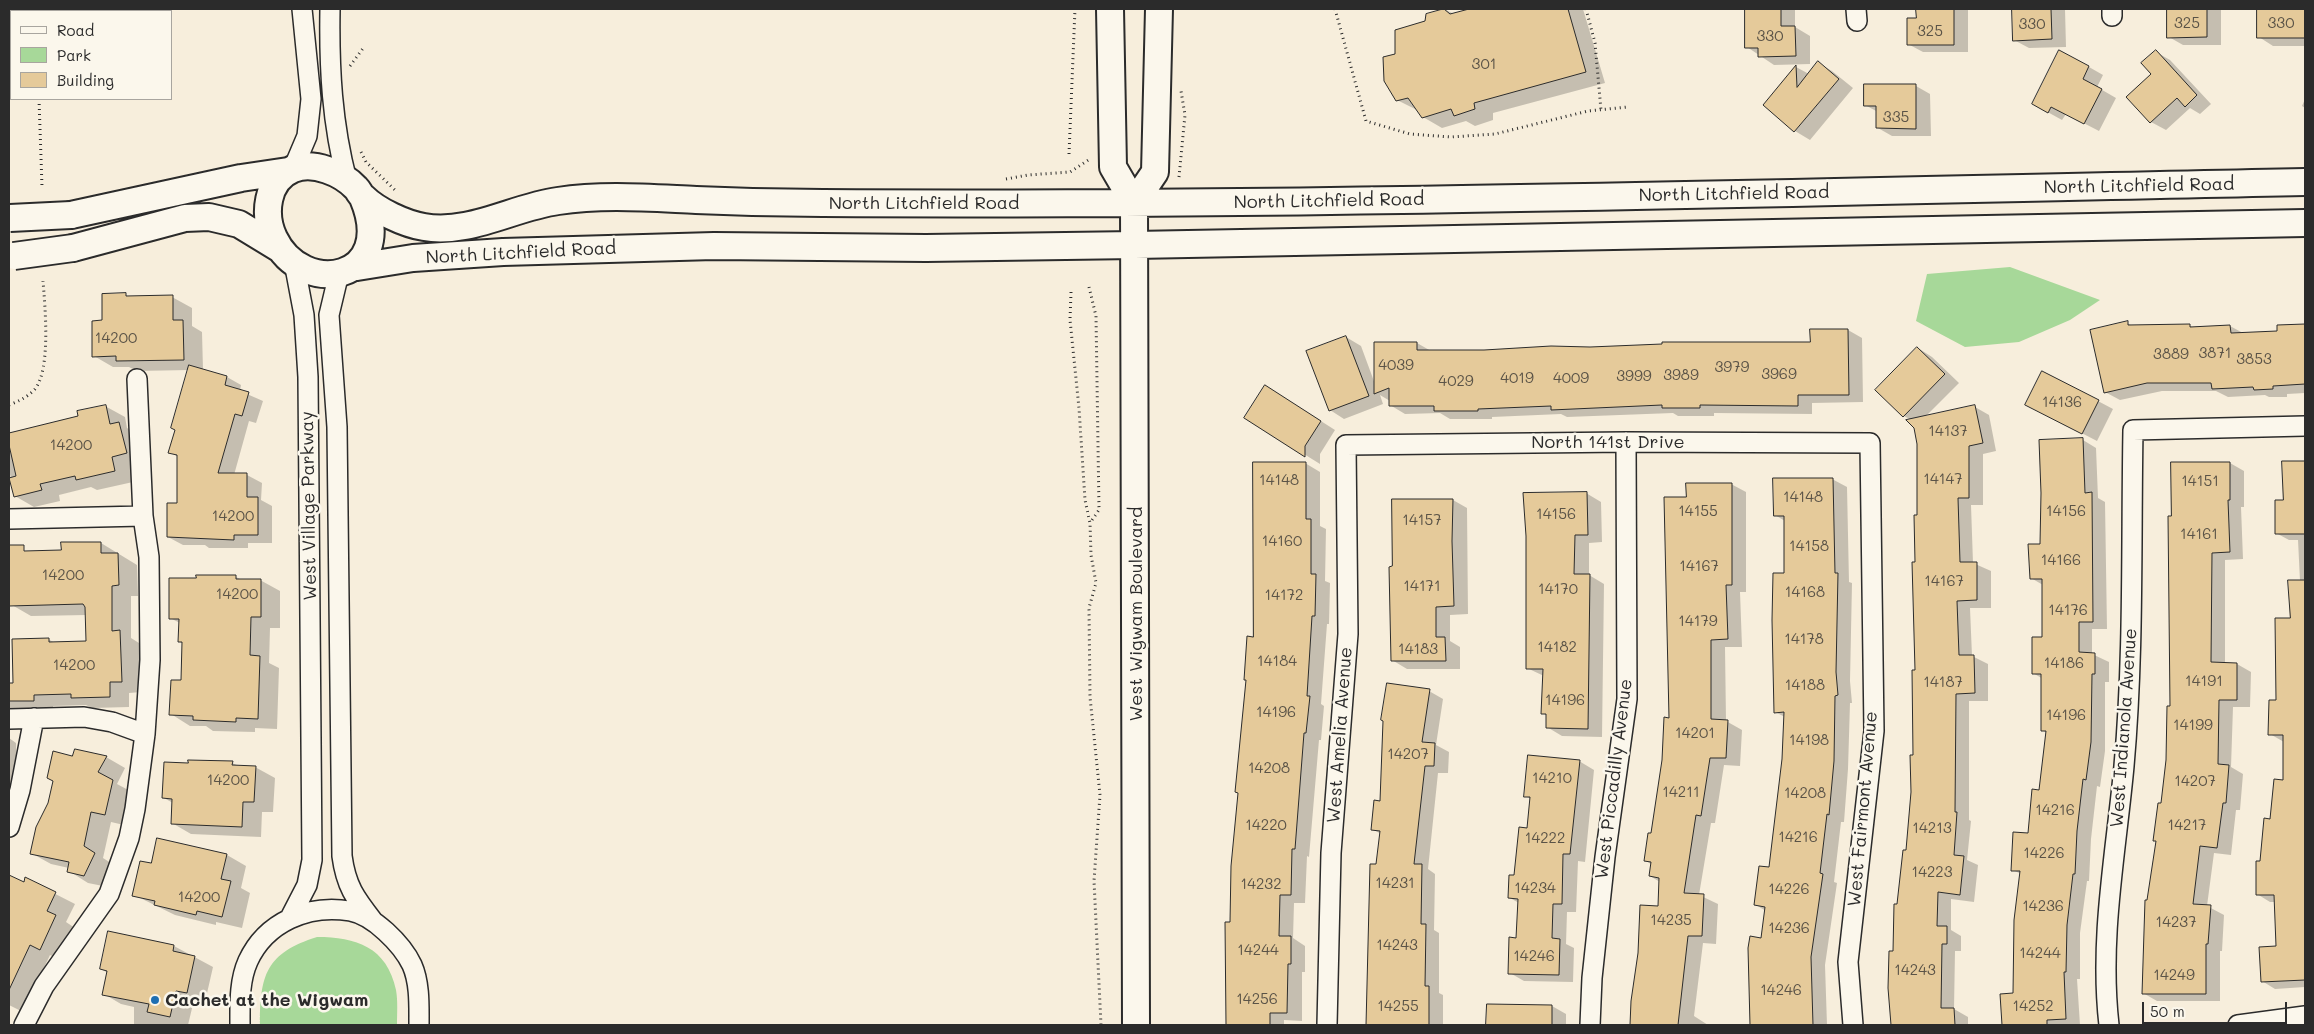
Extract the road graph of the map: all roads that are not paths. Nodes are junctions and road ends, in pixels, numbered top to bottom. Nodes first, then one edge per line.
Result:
1 (302, 9) edge
2 (330, 9) edge
3 (1110, 9) edge
4 (1159, 9) edge
5 (291, 170) junction
6 (2305, 182) edge
7 (355, 189) junction
8 (1134, 204) junction
9 (9, 218) edge
10 (2305, 223) edge
11 (1135, 245) junction
12 (11, 256) edge
13 (287, 256) junction
14 (348, 270) junction
15 (137, 379) dead end
16 (2305, 426) edge
17 (1626, 442) junction
18 (1870, 443) joint
19 (1346, 445) joint
20 (143, 516) junction
21 (9, 518) edge
22 (34, 718) junction
23 (9, 719) edge
24 (145, 734) junction
25 (341, 749) junction
26 (311, 750) junction
27 (9, 827) edge
28 (291, 916) junction
29 (373, 921) junction
30 (2305, 1016) edge
31 (24, 1025) edge
32 (240, 1025) edge
33 (419, 1025) edge
34 (1136, 1025) edge
35 (1327, 1025) edge
36 (1590, 1025) edge
37 (1852, 1025) edge
38 (2109, 1025) edge
39 (2238, 1025) edge

1 - 5 street
2 - 7 street
3 - 8 main road, West Wigwam Boulevard
4 - 8 main road
5 - 7 main road
5 - 9 main road, bridge
5 - 13 main road
6 - 8 main road, North Litchfield Road
7 - 8 main road, North Litchfield Road
7 - 14 main road
8 - 11 main road, West Wigwam Boulevard
10 - 11 main road, North Litchfield Road
11 - 14 main road, North Litchfield Road
11 - 34 main road, West Wigwam Boulevard
12 - 13 main road, bridge
13 - 14 main road
13 - 26 street, West Village Parkway
14 - 25 street, West Village Parkway
15 - 20 street
16 - 38 street, West Indianola Avenue
17 - 18 street, North 141st Drive
17 - 19 street, North 141st Drive
17 - 36 street, West Piccadilly Avenue
18 - 37 street, West Fairmont Avenue
19 - 35 street, West Amelia Avenue
20 - 21 street
20 - 24 street
22 - 23 street
22 - 24 street
22 - 27 street
24 - 31 street
25 - 26 street
25 - 29 street, West Village Parkway
26 - 28 street, West Village Parkway
28 - 29 street, West Village Parkway
28 - 32 street, West Village Parkway
29 - 33 street, West Village Parkway
30 - 39 street

